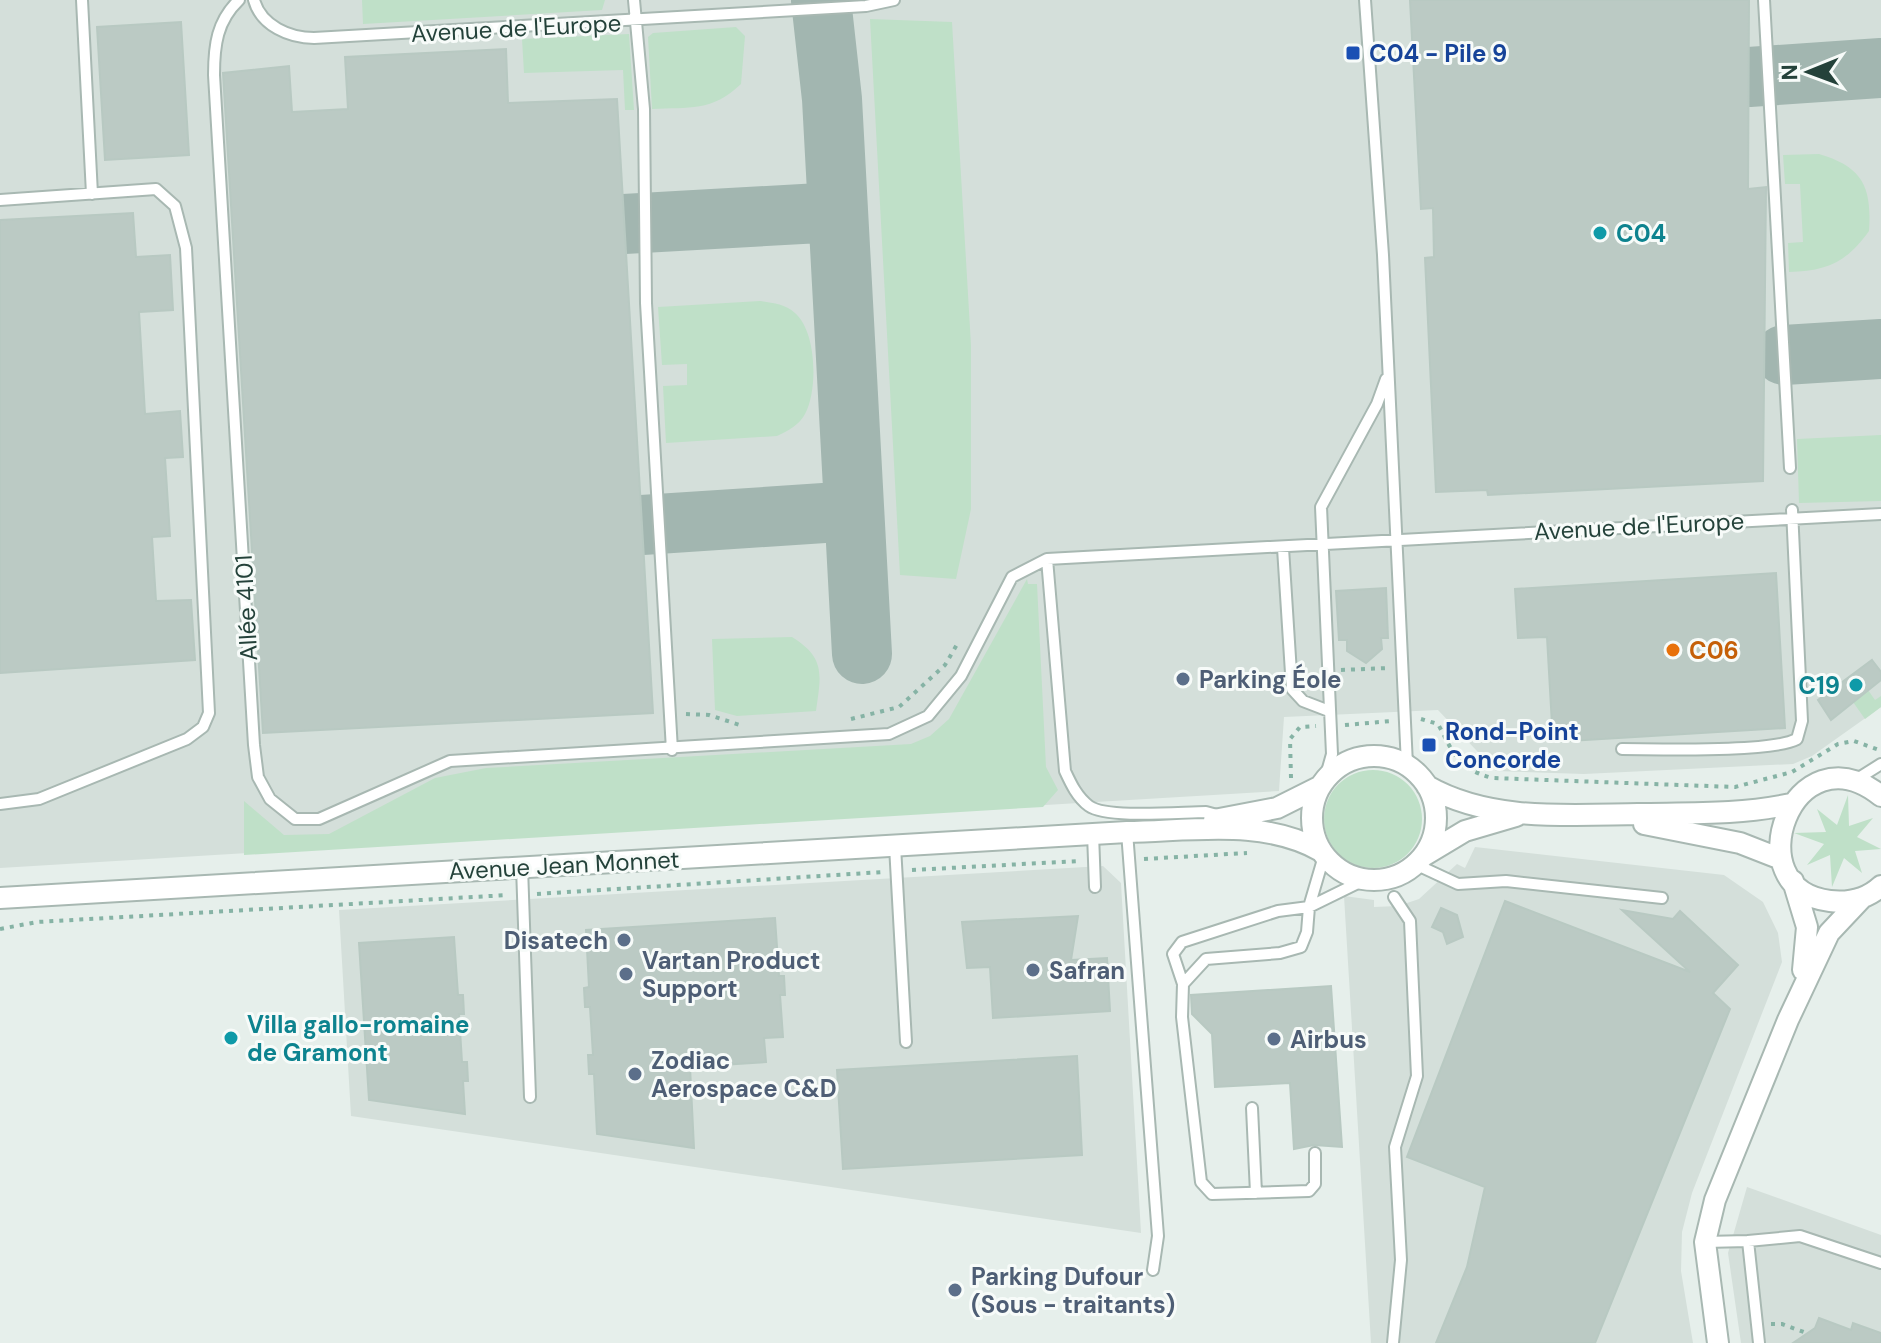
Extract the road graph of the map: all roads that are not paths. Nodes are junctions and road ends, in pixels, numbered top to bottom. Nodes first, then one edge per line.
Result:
1 (82, 0) edge
2 (239, 0) edge
3 (254, 0) edge
4 (634, 0) edge
5 (1365, 0) edge
6 (1764, 0) edge
7 (892, 1) edge
8 (638, 22) junction
9 (92, 194) junction
10 (0, 200) edge
11 (1389, 369) junction
12 (1790, 468) dead end
13 (1881, 514) edge
14 (1792, 515) junction
15 (1397, 542) junction
16 (1321, 546) junction
17 (1283, 548) junction
18 (1047, 559) junction
19 (1329, 711) junction
20 (1622, 749) dead end
21 (672, 750) junction
22 (1881, 764) edge
23 (1407, 765) junction
24 (1854, 781) junction
25 (1322, 783) junction
26 (1427, 786) junction
27 (1881, 796) edge
28 (0, 804) edge
29 (1791, 804) junction
30 (1524, 815) junction
31 (1592, 815) junction
32 (1227, 818) junction
33 (1127, 832) junction
34 (1093, 834) junction
35 (895, 846) junction
36 (1323, 853) junction
37 (1781, 859) junction
38 (1418, 861) junction
39 (522, 867) junction
40 (1364, 880) junction
41 (1793, 881) junction
42 (1095, 887) dead end
43 (1875, 891) edge
44 (1394, 897) dead end
45 (0, 898) edge
46 (1662, 898) dead end
47 (1309, 907) junction
48 (1183, 984) junction
49 (1788, 1020) junction
50 (906, 1042) dead end
51 (530, 1097) dead end
52 (1252, 1108) dead end
53 (1315, 1153) dead end
54 (1256, 1193) junction
55 (1748, 1241) junction
56 (1705, 1242) junction
57 (1881, 1263) edge
58 (1153, 1270) dead end
59 (1393, 1343) edge
60 (1718, 1343) edge
61 (1759, 1343) edge

1 - 9 lane
2 - 21 lane, Allée 4101
3 - 8 lane, Avenue de l'Europe
4 - 8 lane
5 - 11 lane
6 - 12 lane
7 - 8 lane, Avenue de l'Europe
8 - 21 lane
9 - 10 lane
9 - 28 lane
11 - 15 lane
11 - 16 lane
13 - 14 lane, Avenue de l'Europe
14 - 15 lane, Avenue de l'Europe
14 - 20 lane
15 - 16 lane, Avenue de l'Europe
15 - 23 lane
16 - 17 lane, Avenue de l'Europe
16 - 19 lane
17 - 18 lane, Avenue de l'Europe
17 - 19 lane
18 - 21 lane, Allée 4101
18 - 32 lane
19 - 25 lane
22 - 24 lane
23 - 25 street
23 - 26 street
24 - 27 street
24 - 29 street
25 - 32 street, Avenue Jean Monnet
25 - 36 street
26 - 30 street
26 - 38 street
29 - 31 street
29 - 37 street
30 - 31 street
30 - 38 street
31 - 37 street
32 - 33 street, Avenue Jean Monnet
33 - 34 street, Avenue Jean Monnet
33 - 36 street, Avenue Jean Monnet
33 - 58 lane
34 - 35 street, Avenue Jean Monnet
34 - 42 lane
35 - 39 street, Avenue Jean Monnet
35 - 50 lane
36 - 40 street
36 - 47 lane
37 - 41 street
38 - 40 street
38 - 46 lane
39 - 45 street, Avenue Jean Monnet
39 - 51 lane
40 - 47 lane
41 - 43 street
41 - 49 street
43 - 49 street
44 - 59 lane
47 - 48 lane
47 - 48 lane
48 - 54 lane
49 - 56 street
52 - 54 lane
53 - 54 lane
55 - 56 lane
55 - 57 lane
55 - 61 lane
56 - 60 street

